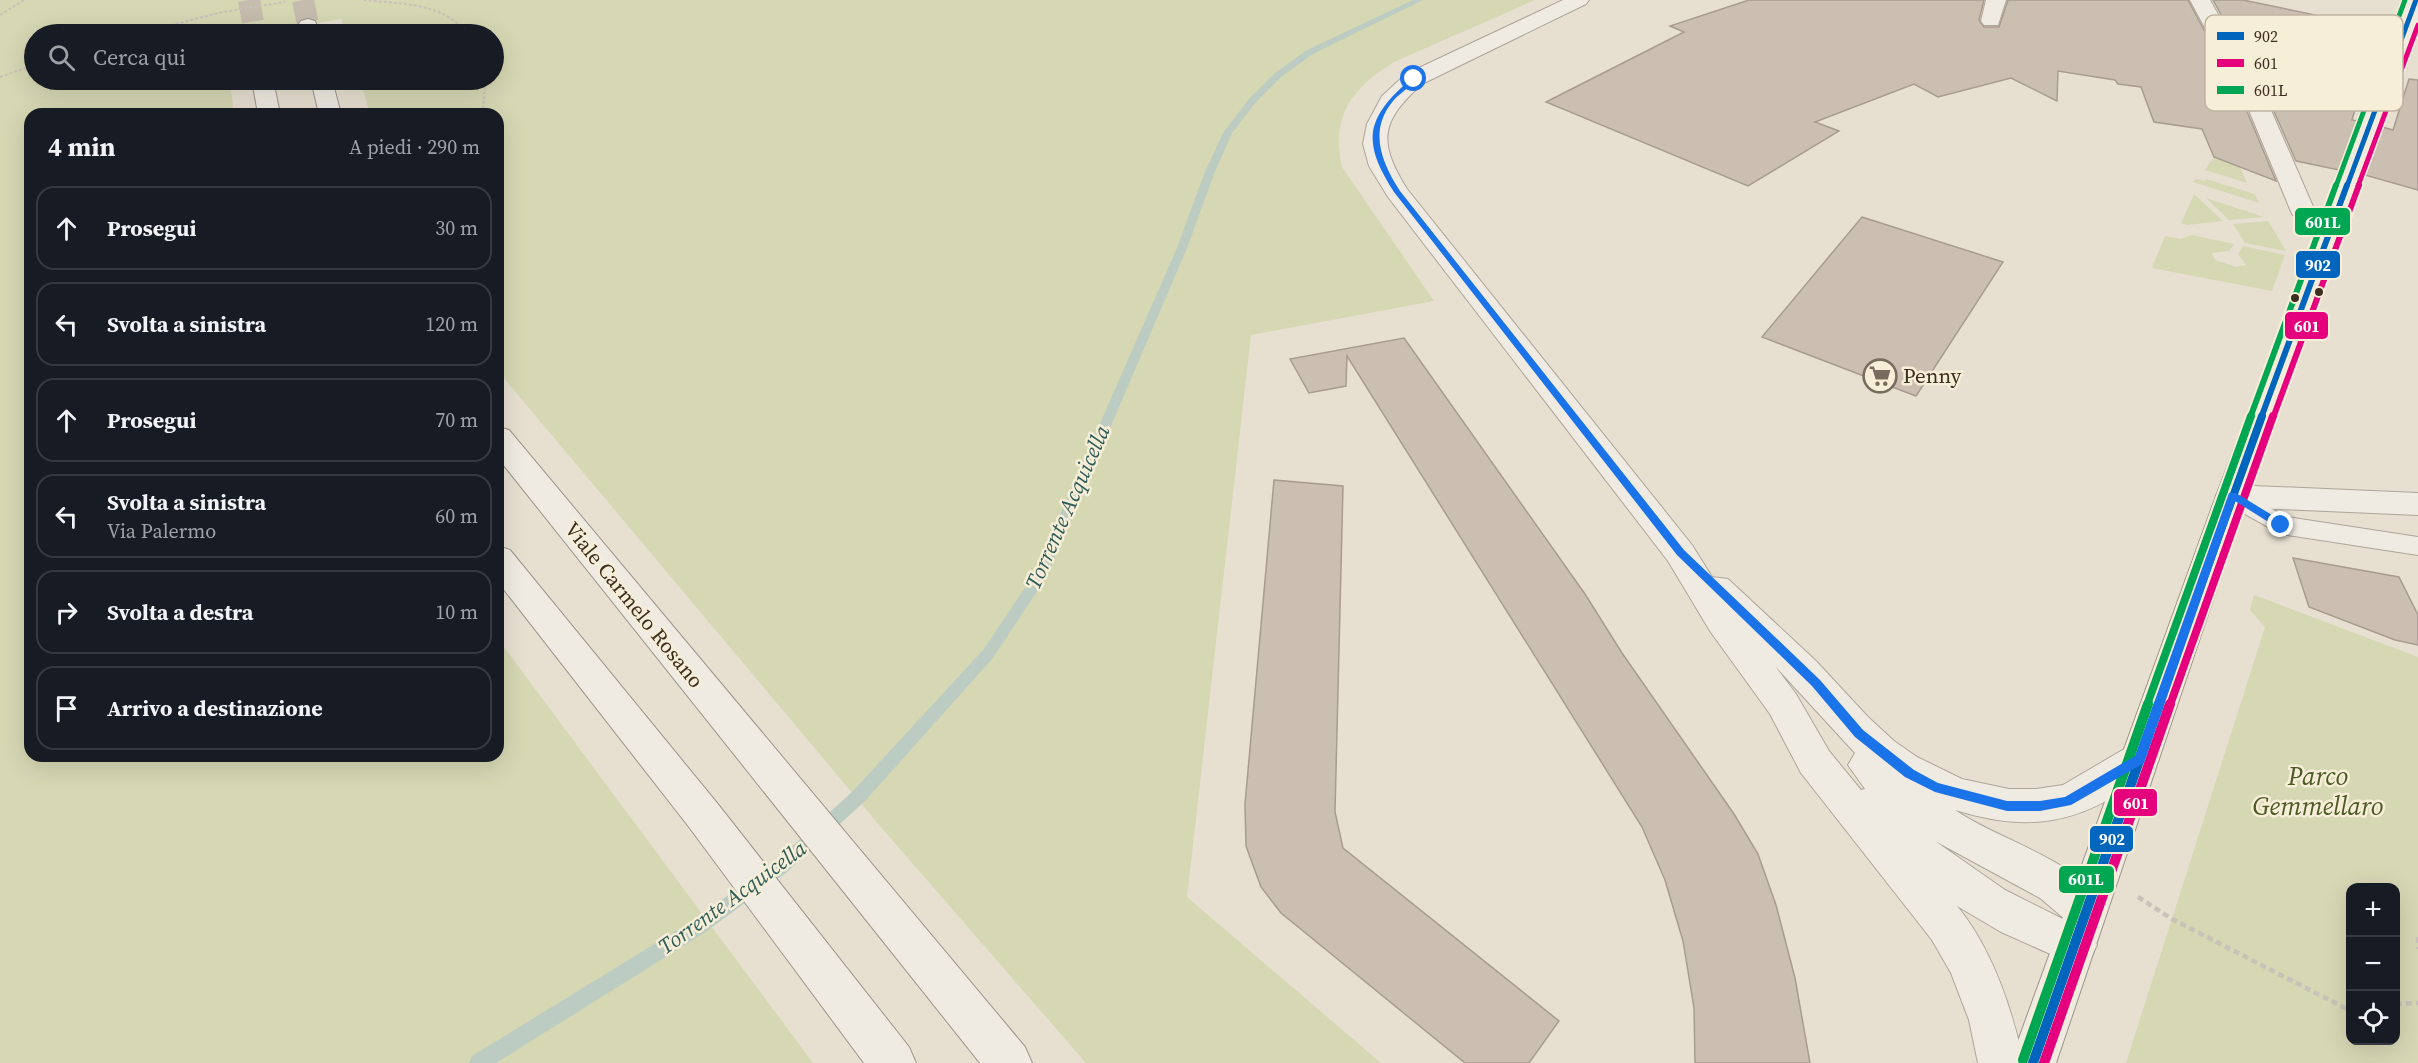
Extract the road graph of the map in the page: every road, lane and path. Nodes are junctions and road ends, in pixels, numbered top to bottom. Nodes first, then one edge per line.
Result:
1 (24, 0) edge
2 (364, 0) edge
3 (1579, 0) edge
4 (1996, 0) edge
5 (2200, 0) edge
6 (2416, 0) edge
7 (294, 1) edge
8 (378, 1) edge
9 (0, 15) edge
10 (2208, 15) edge
11 (1991, 21) dead end
12 (176, 24) edge
13 (458, 24) edge
14 (2403, 35) edge
15 (24, 69) edge
16 (0, 77) edge
17 (265, 90) edge
18 (324, 90) edge
19 (484, 90) edge
20 (268, 108) edge
21 (329, 108) edge
22 (483, 108) edge
23 (2260, 111) edge
24 (2375, 111) edge
25 (2328, 237) junction
26 (504, 445) edge
27 (2232, 495) junction
28 (2418, 504) edge
29 (2418, 546) edge
30 (1680, 553) junction
31 (504, 566) edge
32 (1745, 616) junction
33 (1783, 704) junction
34 (2140, 759) junction
35 (2100, 872) junction
36 (2081, 928) junction
37 (2418, 937) edge
38 (2418, 950) edge
39 (2418, 1003) edge
40 (2400, 1004) edge
41 (2346, 1008) edge
42 (893, 1063) edge
43 (1009, 1063) edge
44 (2001, 1063) edge
45 (2033, 1063) edge

1 - 9 path
2 - 8 path
3 - 30 street
4 - 11 street
5 - 10 street
6 - 14 street
7 - 12 path
8 - 13 path
15 - 16 path
17 - 20 street
18 - 21 street
19 - 22 path
23 - 25 street
24 - 25 street
25 - 27 street
26 - 43 street, Viale Carmelo Rosano
27 - 28 street
27 - 29 lane
27 - 34 street
30 - 32 street
30 - 33 street
31 - 42 street
32 - 34 street
32 - 36 street
33 - 36 street
33 - 44 street
34 - 35 street
35 - 36 street
35 - 41 path
36 - 45 street
37 - 38 path
39 - 40 path

